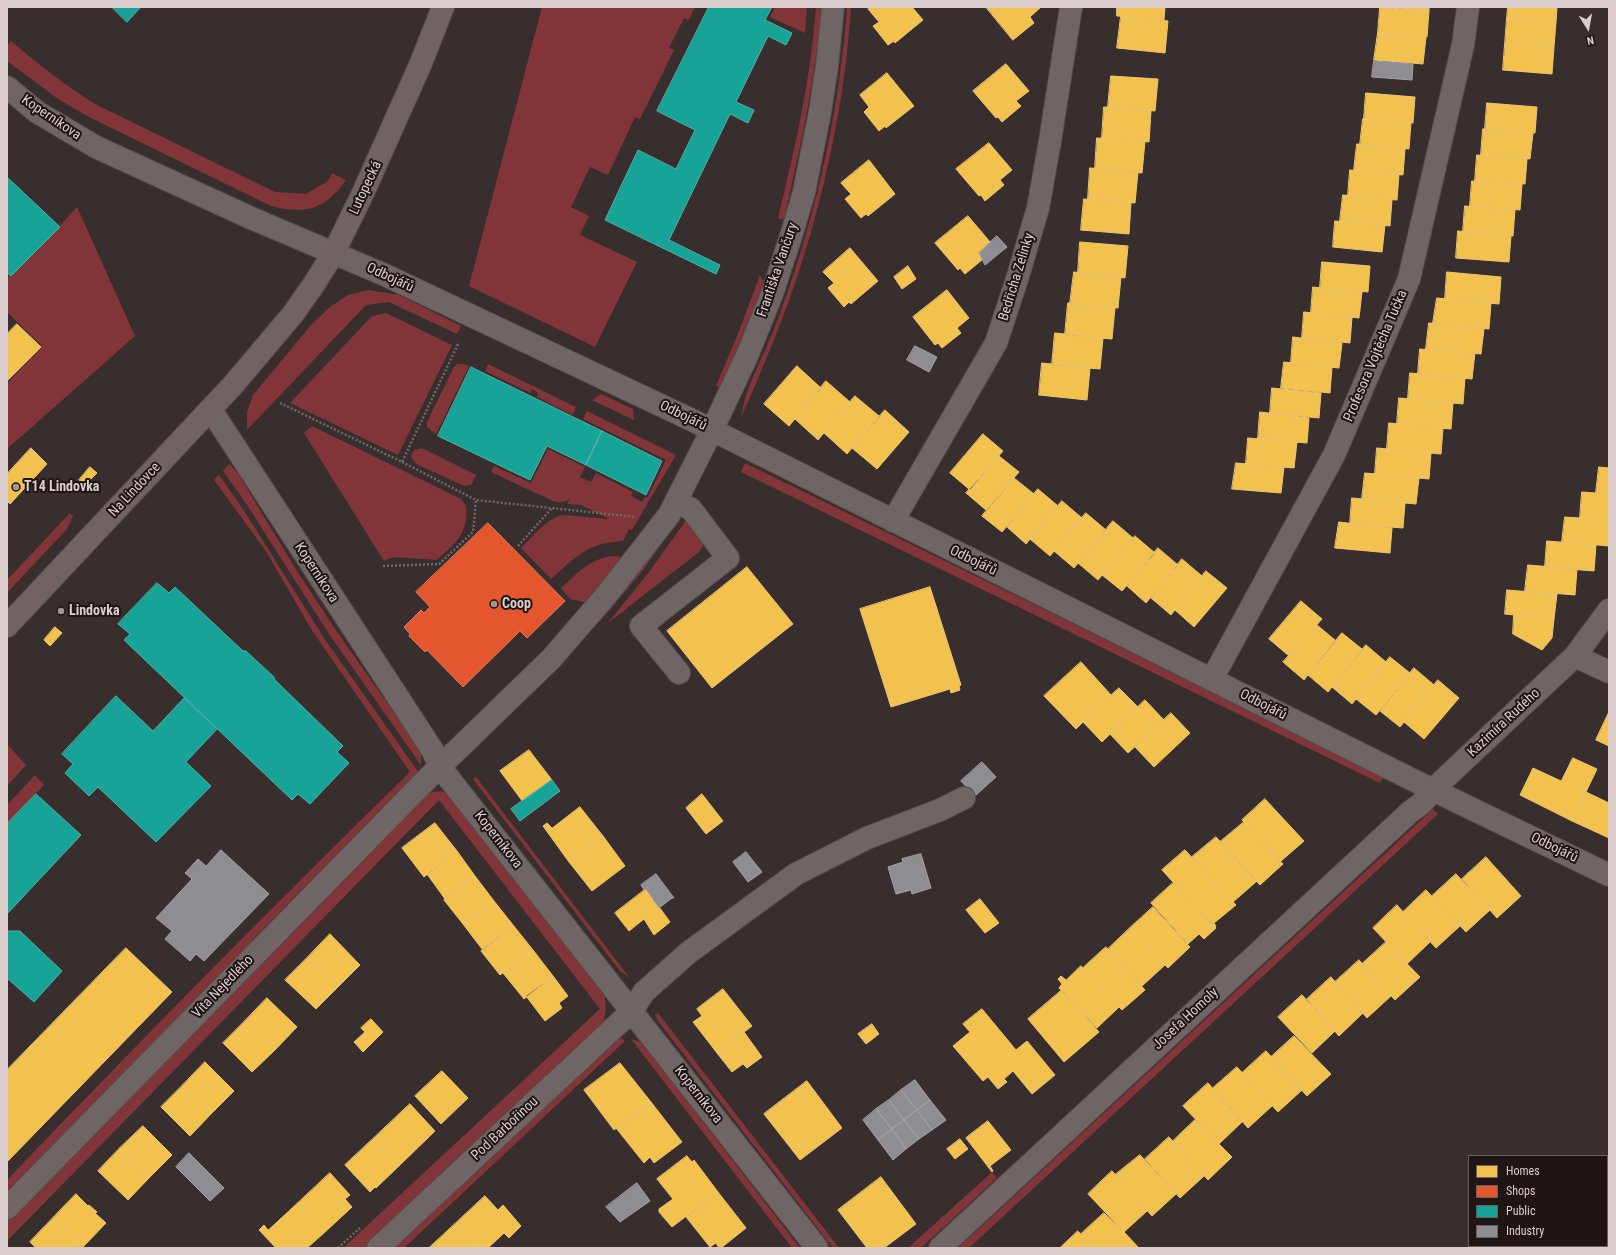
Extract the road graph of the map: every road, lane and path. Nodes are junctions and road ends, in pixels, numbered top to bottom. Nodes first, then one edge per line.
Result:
1 (443, 7) edge
2 (833, 7) edge
3 (1071, 7) edge
4 (1468, 7) edge
5 (7, 87) edge
6 (333, 254) junction
7 (459, 342) dead end
8 (261, 353) joint
9 (280, 403) dead end
10 (211, 410) junction
11 (712, 430) junction
12 (402, 462) junction
13 (476, 500) junction
14 (552, 507) junction
15 (672, 508) junction
16 (637, 517) dead end
17 (893, 521) junction
18 (518, 546) dead end
19 (383, 566) dead end
20 (1609, 610) edge
21 (7, 626) edge
22 (1575, 656) junction
23 (1609, 672) edge
24 (679, 673) dead end
25 (1212, 679) junction
26 (440, 767) junction
27 (1433, 790) junction
28 (964, 798) dead end
29 (1609, 875) edge
30 (632, 1011) junction
31 (7, 1208) edge
32 (378, 1248) edge
33 (817, 1248) edge
34 (940, 1248) edge

1 - 6 main road, Lutopecká
2 - 11 street, Františka Vančury
3 - 17 street, Bedřicha Zelinky
4 - 25 street, Profesora Vojtěcha Tučka
5 - 6 street, Koperníkova
6 - 8 main road, Lutopecká
6 - 11 street, Odbojářů
7 - 12 path
8 - 10 main road, Na Lindovce
9 - 12 path
10 - 21 main road, Na Lindovce
10 - 26 street, Koperníkova
11 - 15 street, Františka Vančury
11 - 17 street, Odbojářů
12 - 13 path
13 - 14 path
13 - 19 path
14 - 16 path
14 - 18 path
15 - 24 street
15 - 26 street, Víta Nejedlého
17 - 25 street, Odbojářů
20 - 22 street, Kazimíra Rudého
22 - 23 street
22 - 27 street, Kazimíra Rudého
25 - 27 street, Odbojářů
26 - 30 street, Koperníkova
26 - 31 street, Víta Nejedlého
27 - 29 street, Odbojářů
27 - 34 street, Josefa Homoly
28 - 30 street, Pod Barbořinou
30 - 32 street, Pod Barbořinou
30 - 33 street, Koperníkova

